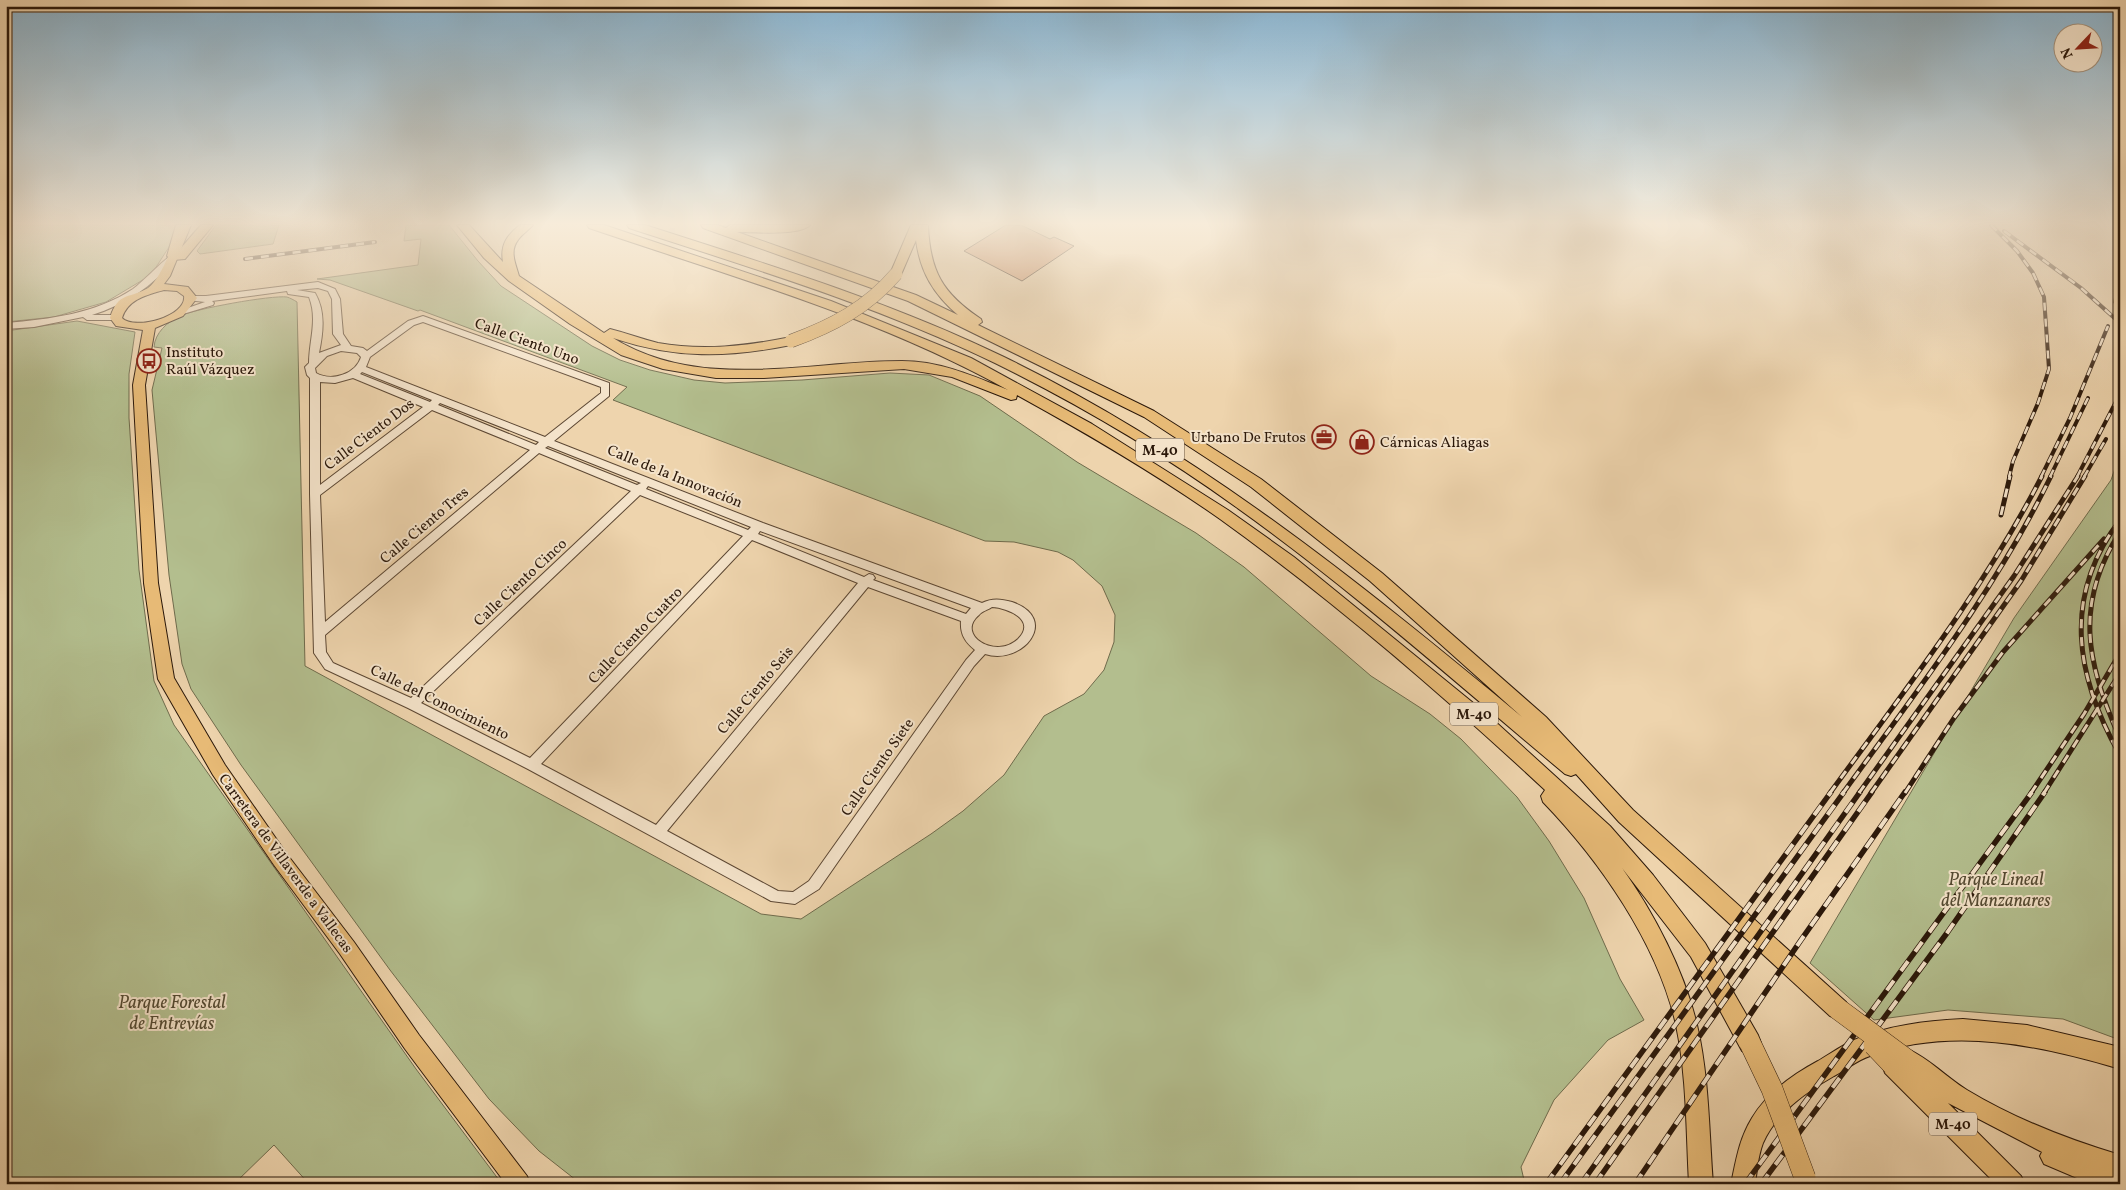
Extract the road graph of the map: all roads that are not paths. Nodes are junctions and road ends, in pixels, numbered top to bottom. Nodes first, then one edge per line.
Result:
1 (149, 281) edge
2 (160, 281) edge
3 (174, 281) edge
4 (517, 281) edge
5 (757, 281) edge
6 (800, 281) edge
7 (863, 281) edge
8 (891, 281) edge
9 (934, 281) edge
10 (175, 287) junction
11 (152, 290) junction
12 (191, 298) junction
13 (122, 305) junction
14 (183, 311) junction
15 (82, 317) junction
16 (116, 318) junction
17 (575, 321) junction
18 (34, 324) junction
19 (6, 326) edge
20 (150, 326) junction
21 (348, 348) junction
22 (366, 356) junction
23 (313, 362) junction
24 (1052, 368) junction
25 (357, 371) junction
26 (315, 378) junction
27 (440, 398) junction
28 (432, 405) junction
29 (543, 444) junction
30 (644, 485) junction
31 (315, 494) junction
32 (1223, 514) junction
33 (755, 530) junction
34 (876, 568) junction
35 (866, 582) junction
36 (1340, 604) junction
37 (981, 606) junction
38 (967, 619) junction
39 (320, 633) junction
40 (982, 650) junction
41 (412, 704) junction
42 (532, 765) junction
43 (1613, 803) junction
44 (658, 832) junction
45 (795, 898) joint
46 (1750, 1043) joint
47 (2120, 1058) edge
48 (1900, 1062) junction
49 (1960, 1098) junction
50 (2120, 1167) edge
51 (1806, 1181) edge
52 (518, 1184) edge
53 (1701, 1184) edge
54 (1743, 1184) edge
55 (2013, 1184) edge
56 (2120, 1184) edge

1 - 18 street
2 - 11 main road
3 - 10 main road
4 - 17 highway
5 - 32 highway, M-40
6 - 43 highway, M-40
7 - 24 highway
8 - 17 highway, bridge
9 - 24 highway
10 - 11 main road
10 - 12 main road
11 - 13 main road
12 - 14 main road
12 - 21 street
13 - 15 street
13 - 16 main road
14 - 20 main road
14 - 23 street
15 - 16 street
15 - 18 street
16 - 20 main road
17 - 32 highway
18 - 19 street
20 - 52 main road, Carretera de Villaverde a Vallecas
21 - 22 street
21 - 23 street
22 - 25 street
22 - 29 street, Calle Ciento Uno
23 - 26 street, Calle del Conocimiento
24 - 43 highway
25 - 26 street
25 - 27 street, Calle de la Innovación
25 - 28 street, Calle de la Innovación
26 - 31 street, Calle del Conocimiento
27 - 28 street, Calle Ciento Dos
27 - 29 street, Calle de la Innovación
28 - 29 street, Calle de la Innovación
28 - 31 street, Calle Ciento Dos
29 - 30 street, Calle de la Innovación
29 - 39 street, Calle Ciento Tres
30 - 33 street, Calle de la Innovación
30 - 41 street, Calle Ciento Cinco
31 - 39 street, Calle del Conocimiento
32 - 36 highway, M-40
33 - 34 street, Calle de la Innovación
33 - 35 street, Calle de la Innovación
33 - 42 street, Calle Ciento Cuatro
34 - 35 street, Calle Ciento Seis
34 - 37 street, Calle de la Innovación
35 - 38 street, Calle de la Innovación
35 - 44 street, Calle Ciento Seis
36 - 46 highway, M-40
36 - 53 highway
37 - 38 street
37 - 40 street
38 - 40 street
39 - 41 street, Calle del Conocimiento
40 - 45 street, Calle Ciento Siete
41 - 42 street, Calle del Conocimiento
42 - 44 street, Calle del Conocimiento
43 - 48 highway, M-40, bridge
44 - 45 street, Calle del Conocimiento
46 - 51 highway, M-40, bridge
47 - 54 highway
48 - 49 highway
48 - 55 highway, M-40
49 - 50 highway
49 - 56 highway

